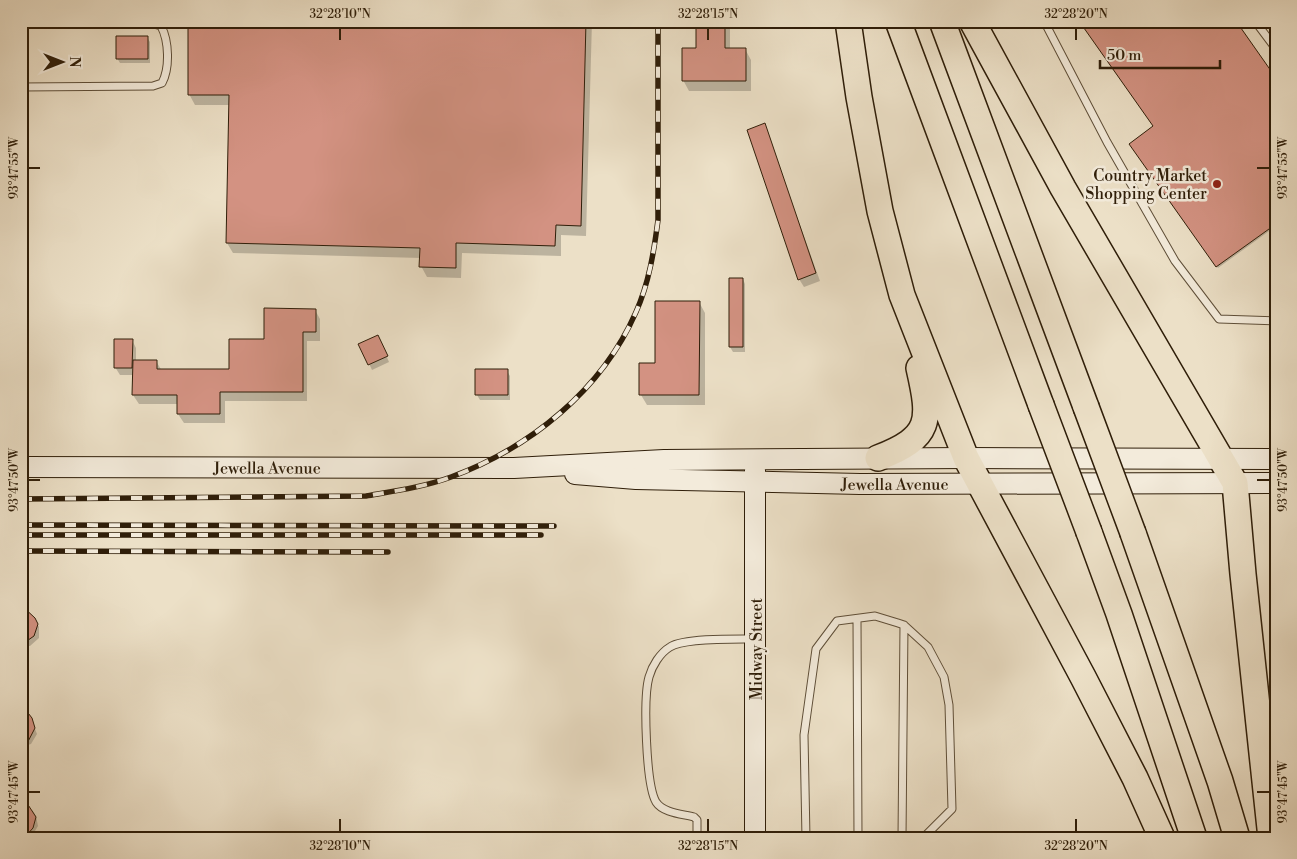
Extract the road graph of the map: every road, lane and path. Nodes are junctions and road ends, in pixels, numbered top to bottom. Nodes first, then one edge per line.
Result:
1 (848, 21) edge
2 (898, 21) edge
3 (942, 21) edge
4 (972, 21) edge
5 (1044, 21) edge
6 (1255, 21) edge
7 (21, 24) edge
8 (1276, 49) edge
9 (21, 87) edge
10 (902, 295) junction
11 (1276, 321) edge
12 (878, 458) junction
13 (966, 458) junction
14 (1223, 458) junction
15 (1276, 459) edge
16 (755, 460) junction
17 (21, 467) edge
18 (514, 468) junction
19 (755, 482) junction
20 (1236, 483) junction
21 (1276, 483) edge
22 (980, 484) junction
23 (857, 619) junction
24 (904, 625) junction
25 (756, 638) junction
26 (697, 838) edge
27 (755, 838) edge
28 (806, 838) edge
29 (858, 838) edge
30 (902, 838) edge
31 (923, 838) edge
32 (1162, 838) edge
33 (1194, 838) edge
34 (1237, 838) edge
35 (1271, 838) edge

1 - 10 highway
2 - 33 highway, bridge
3 - 34 highway, bridge
4 - 14 highway
5 - 11 lane
6 - 8 lane
7 - 9 lane
10 - 12 highway
10 - 13 highway
12 - 13 main road, Jewella Avenue
12 - 16 main road, Jewella Avenue
13 - 14 main road, Jewella Avenue
13 - 22 highway
14 - 15 main road, Jewella Avenue
14 - 20 highway
16 - 18 main road, Jewella Avenue
16 - 19 main road, Midway Street
17 - 18 main road, Jewella Avenue
18 - 19 main road, Jewella Avenue
19 - 22 main road, Jewella Avenue
19 - 25 main road, Midway Street
20 - 21 main road, Jewella Avenue
20 - 22 main road, Jewella Avenue
20 - 35 highway
22 - 32 highway
23 - 24 lane
23 - 28 lane
23 - 29 lane
24 - 30 lane
24 - 31 lane
25 - 26 lane
25 - 27 main road, Midway Street

